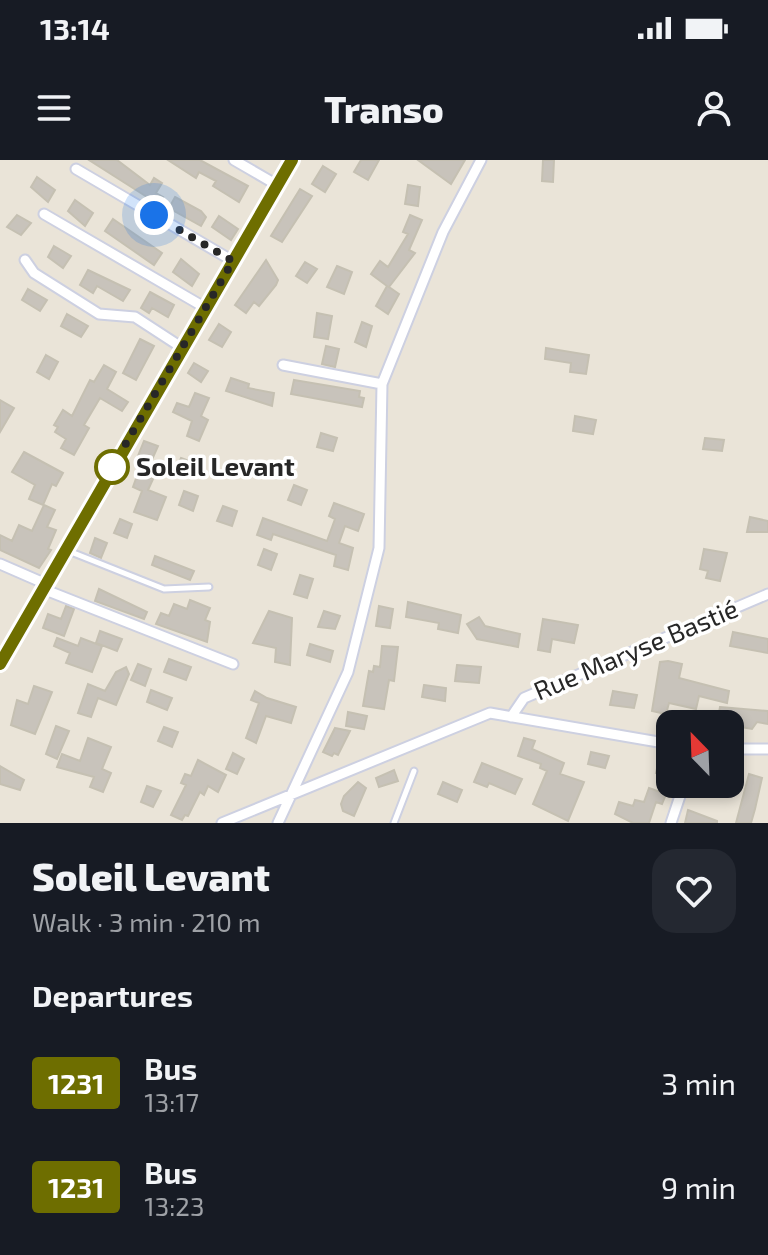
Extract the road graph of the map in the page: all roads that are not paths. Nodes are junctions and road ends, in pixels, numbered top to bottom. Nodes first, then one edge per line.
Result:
1 (234, 160) edge
2 (292, 160) edge
3 (481, 160) edge
4 (76, 169) dead end
5 (277, 185) junction
6 (44, 214) dead end
7 (25, 260) dead end
8 (233, 261) junction
9 (204, 307) junction
10 (181, 347) junction
11 (283, 365) dead end
12 (382, 384) junction
13 (65, 549) junction
14 (0, 564) edge
15 (45, 586) junction
16 (209, 587) dead end
17 (768, 594) edge
18 (0, 664) edge
19 (233, 664) dead end
20 (511, 717) junction
21 (656, 742) edge
22 (744, 749) edge
23 (768, 749) edge
24 (414, 771) dead end
25 (291, 794) junction
26 (679, 798) edge
27 (222, 823) edge
28 (278, 823) edge
29 (394, 823) edge
30 (671, 823) edge

1 - 5 street
2 - 5 street
3 - 12 street
4 - 8 street
5 - 8 street
6 - 9 street
7 - 10 street
8 - 9 street
9 - 10 street
10 - 13 street
11 - 12 street
12 - 25 street
13 - 15 street
13 - 16 lane
14 - 15 street
15 - 18 street
15 - 19 street
17 - 20 street, Rue Maryse Bastié
20 - 21 street
20 - 25 street, Rue Maryse Bastié
22 - 23 street
24 - 29 lane
25 - 27 street, Rue Maryse Bastié
25 - 28 street
26 - 30 street

